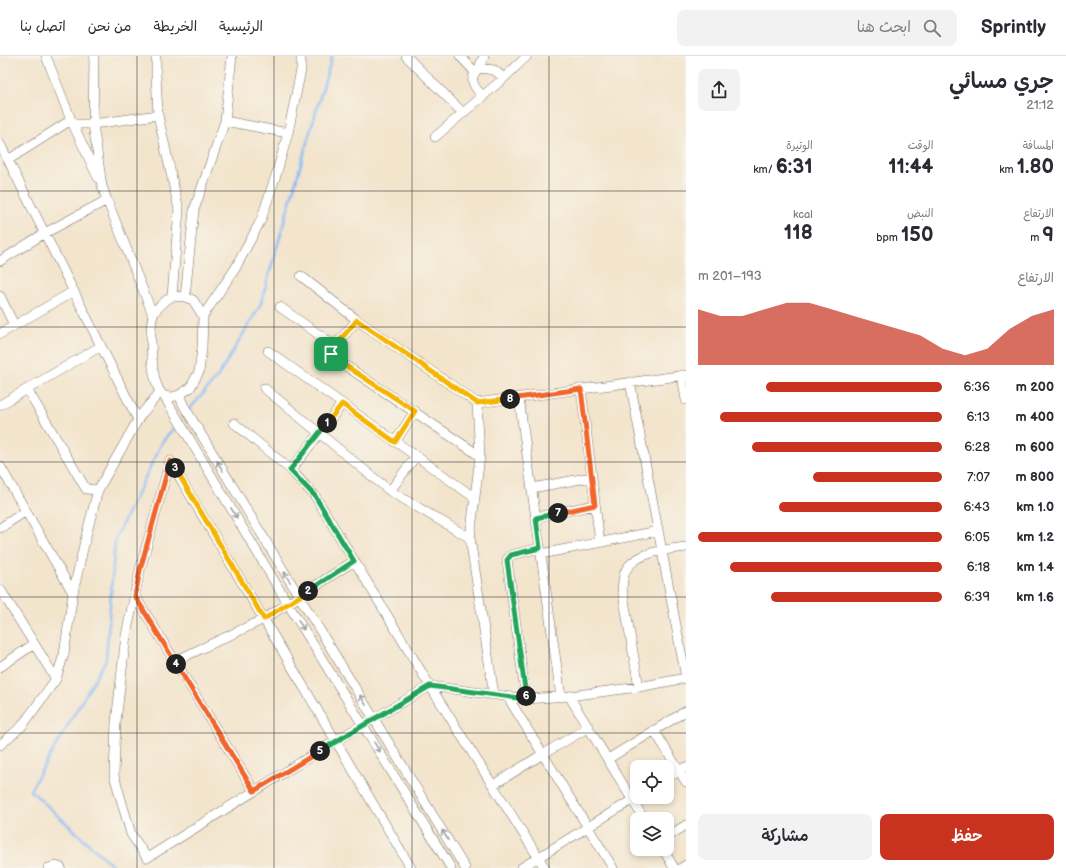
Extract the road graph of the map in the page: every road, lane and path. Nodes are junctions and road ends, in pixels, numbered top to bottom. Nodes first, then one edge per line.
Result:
1 (46, 56) edge
2 (94, 56) edge
3 (156, 56) edge
4 (232, 56) edge
5 (301, 56) edge
6 (406, 56) edge
7 (460, 56) edge
8 (484, 56) edge
9 (527, 56) edge
10 (477, 70) junction
11 (504, 78) junction
12 (483, 96) junction
13 (463, 113) junction
14 (158, 115) junction
15 (226, 121) junction
16 (72, 122) junction
17 (93, 124) junction
18 (288, 133) junction
19 (435, 137) dead end
20 (0, 144) edge
21 (8, 160) junction
22 (102, 186) junction
23 (106, 200) junction
24 (179, 210) junction
25 (194, 210) junction
26 (45, 233) junction
27 (0, 261) edge
28 (301, 276) dead end
29 (74, 291) junction
30 (0, 296) edge
31 (172, 296) junction
32 (185, 296) junction
33 (280, 307) dead end
34 (153, 314) junction
35 (203, 316) junction
36 (357, 320) junction
37 (14, 325) junction
38 (0, 334) edge
39 (101, 346) junction
40 (335, 346) junction
41 (268, 352) dead end
42 (684, 375) edge
43 (630, 382) junction
44 (264, 388) dead end
45 (27, 389) junction
46 (581, 389) junction
47 (162, 394) junction
48 (179, 395) junction
49 (519, 398) junction
50 (686, 400) edge
51 (477, 403) junction
52 (342, 404) junction
53 (0, 405) edge
54 (415, 411) junction
55 (140, 416) junction
56 (234, 423) dead end
57 (319, 434) junction
58 (395, 442) junction
59 (416, 456) junction
60 (480, 456) junction
61 (0, 466) edge
62 (290, 470) junction
63 (592, 477) junction
64 (532, 488) junction
65 (98, 490) junction
66 (390, 491) junction
67 (475, 498) junction
68 (595, 505) junction
69 (26, 511) junction
70 (536, 518) junction
71 (0, 528) edge
72 (658, 531) junction
73 (470, 538) junction
74 (600, 543) junction
75 (686, 547) edge
76 (662, 550) junction
77 (541, 551) junction
78 (354, 561) junction
79 (1, 591) edge
80 (73, 593) junction
81 (135, 596) junction
82 (299, 596) junction
83 (288, 604) junction
84 (264, 619) junction
85 (34, 644) junction
86 (175, 661) junction
87 (0, 667) edge
88 (686, 678) edge
89 (56, 679) junction
90 (430, 686) junction
91 (640, 686) junction
92 (494, 695) junction
93 (507, 696) junction
94 (565, 697) junction
95 (526, 699) junction
96 (686, 710) edge
97 (374, 718) junction
98 (363, 725) junction
99 (589, 728) junction
100 (654, 730) junction
101 (335, 741) junction
102 (0, 745) edge
103 (543, 754) junction
104 (608, 759) junction
105 (683, 769) edge
106 (674, 774) edge
107 (686, 782) edge
108 (493, 785) junction
109 (254, 791) junction
110 (630, 791) edge
111 (630, 801) edge
112 (686, 825) edge
113 (588, 827) junction
114 (674, 833) edge
115 (666, 856) edge
116 (539, 857) junction
117 (686, 865) edge
118 (48, 868) edge
119 (62, 868) edge
120 (411, 868) edge
121 (451, 868) edge
122 (465, 868) edge
123 (521, 868) edge
124 (545, 868) edge
125 (614, 868) edge
126 (674, 868) edge
127 (681, 868) edge

1 - 16 street
2 - 17 street
3 - 14 street
4 - 15 street
5 - 18 street
6 - 13 street
7 - 10 street
8 - 10 street
9 - 11 street
10 - 11 street
10 - 12 street
11 - 12 street
12 - 13 street
13 - 19 street
14 - 17 street
14 - 24 street
15 - 18 street
15 - 25 street
16 - 17 street
16 - 21 street
16 - 22 street
17 - 22 street
18 - 35 street
20 - 21 street
21 - 26 street
22 - 23 street
23 - 26 street
23 - 34 street
24 - 25 street
24 - 31 street
25 - 32 street
26 - 27 street
26 - 29 street
28 - 36 street
29 - 37 street
29 - 39 street
30 - 37 street
31 - 32 street
31 - 34 street
32 - 35 street
33 - 40 street
34 - 47 street
35 - 48 street
36 - 40 street
36 - 51 street
37 - 38 street
39 - 45 street
39 - 55 street
40 - 54 street
41 - 52 street
42 - 43 street
42 - 50 street
43 - 46 street
43 - 72 street
44 - 57 street
45 - 53 street
45 - 65 street
46 - 49 street
46 - 63 street
47 - 48 street
47 - 55 street
47 -> 83 street
82 -> 48 street
49 - 51 street
49 - 64 street
51 - 60 street
52 - 57 street
52 - 58 street
54 - 58 street
54 - 60 street
55 - 65 street
56 - 62 street
57 - 62 street
57 - 66 street
58 - 59 street
59 - 66 street
59 - 67 street
60 - 67 street
61 - 69 street
62 - 78 street
63 - 64 street
63 - 68 street
64 - 70 street
65 - 80 street
66 - 73 street
67 - 73 street
68 - 70 street
68 - 74 street
69 - 71 street
69 - 80 street
70 - 77 street
72 - 74 street
72 - 76 street
73 - 92 street
74 - 77 street
75 - 76 street
76 - 88 street
76 - 91 street
77 - 94 street
77 - 95 street
78 - 82 street
78 - 90 street
79 - 85 street
80 - 89 street
81 - 84 street
81 - 86 street
81 - 109 street
82 - 83 street
97 -> 82 street
83 - 84 street
83 -> 98 street
84 - 86 street
84 - 101 street
85 - 87 street
85 - 89 street
86 - 109 street
88 - 91 street
89 - 102 street
90 - 92 street
90 - 97 street
90 - 108 street
91 - 94 street
92 - 93 street
93 - 95 street
93 - 103 street
94 - 95 street
94 - 99 street
96 - 100 street
97 - 98 street
122 -> 97 street
98 - 101 street
98 -> 121 street
99 - 103 street
99 - 104 street
100 - 104 street
100 - 105 street
101 - 109 street
101 - 120 street
103 - 108 street
103 - 113 street
104 - 110 street
105 - 106 street
105 - 107 street
108 - 116 street
111 - 113 street
112 - 114 street
113 - 116 street
113 - 125 street
115 - 126 street
116 - 123 street
116 - 124 street
117 - 127 street
118 - 119 street

